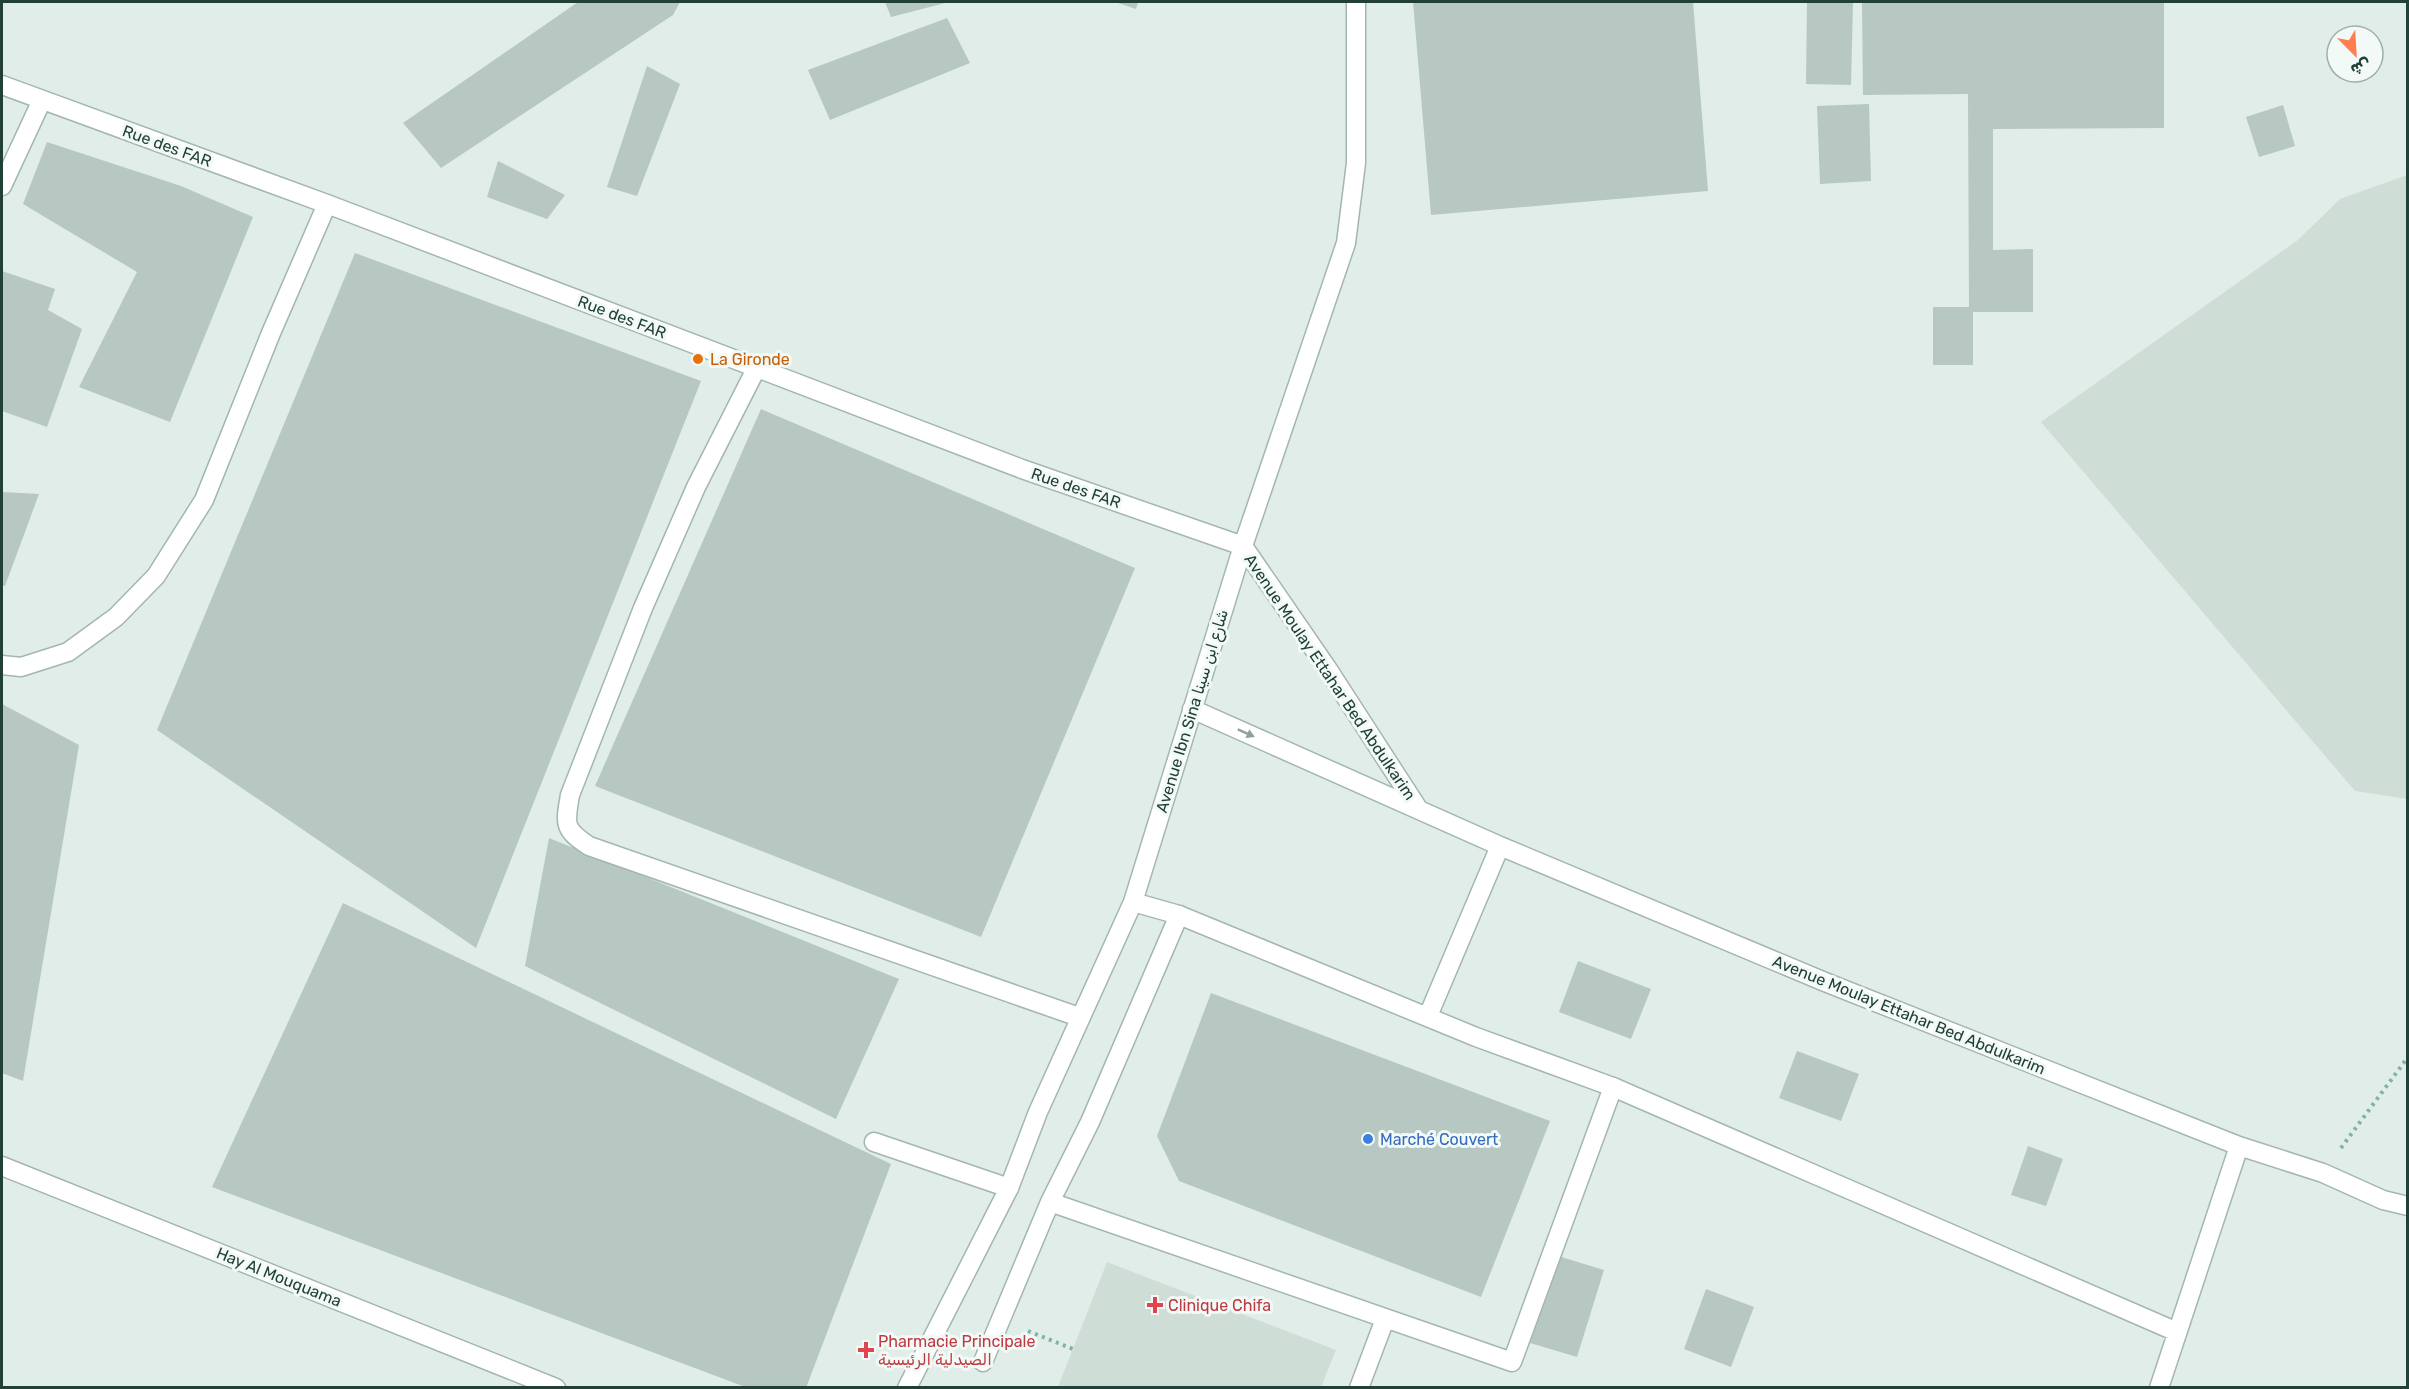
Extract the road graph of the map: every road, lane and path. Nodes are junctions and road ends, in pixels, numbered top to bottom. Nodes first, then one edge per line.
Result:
1 (1356, 2) edge
2 (2, 85) edge
3 (42, 100) junction
4 (2, 186) edge
5 (327, 204) junction
6 (756, 369) junction
7 (1243, 546) junction
8 (2, 665) edge
9 (1192, 709) junction
10 (1417, 807) junction
11 (1500, 846) junction
12 (1133, 902) junction
13 (1179, 915) junction
14 (1428, 1016) junction
15 (1079, 1017) junction
16 (2408, 1057) edge
17 (1613, 1087) junction
18 (874, 1142) dead end
19 (2239, 1146) junction
20 (2, 1166) edge
21 (2323, 1173) junction
22 (1009, 1188) junction
23 (1050, 1202) junction
24 (2408, 1206) edge
25 (1385, 1319) junction
26 (1002, 1321) junction
27 (2177, 1332) junction
28 (1073, 1349) dead end
29 (983, 1362) dead end
30 (556, 1388) edge
31 (907, 1388) edge
32 (1359, 1388) edge
33 (2159, 1388) edge

1 - 7 street, Avenue Ibn Sina شارع ابن سينا
2 - 3 street, Rue des FAR
3 - 4 street
3 - 5 street, Rue des FAR
5 - 6 street, Rue des FAR
5 - 8 street
6 - 7 street, Rue des FAR
6 - 15 street
7 - 9 street, Avenue Ibn Sina شارع ابن سينا
7 - 10 street, Avenue Moulay Ettahar Bed Abdulkarim
9 -> 10 street, Avenue Moulay Ettahar Bed Abdulkarim
9 - 12 street, Avenue Ibn Sina شارع ابن سينا
10 - 11 street, Avenue Moulay Ettahar Bed Abdulkarim
11 - 14 street
11 - 19 street, Avenue Moulay Ettahar Bed Abdulkarim
12 - 13 street
12 - 15 street, Avenue Ibn Sina شارع ابن سينا
13 - 14 street
13 - 23 street
14 - 17 street
15 - 22 street, Avenue Ibn Sina شارع ابن سينا
16 - 21 path
17 - 25 street
17 - 27 street
18 - 22 street
19 - 21 street, Avenue Moulay Ettahar Bed Abdulkarim
19 - 27 street
20 - 30 street, Hay Al Mouquama
21 - 24 street, Avenue Moulay Ettahar Bed Abdulkarim
22 - 31 street, Avenue Ibn Sina شارع ابن سينا
23 - 25 street
23 - 26 street
25 - 32 street
26 - 28 path
26 - 29 street
27 - 33 street

